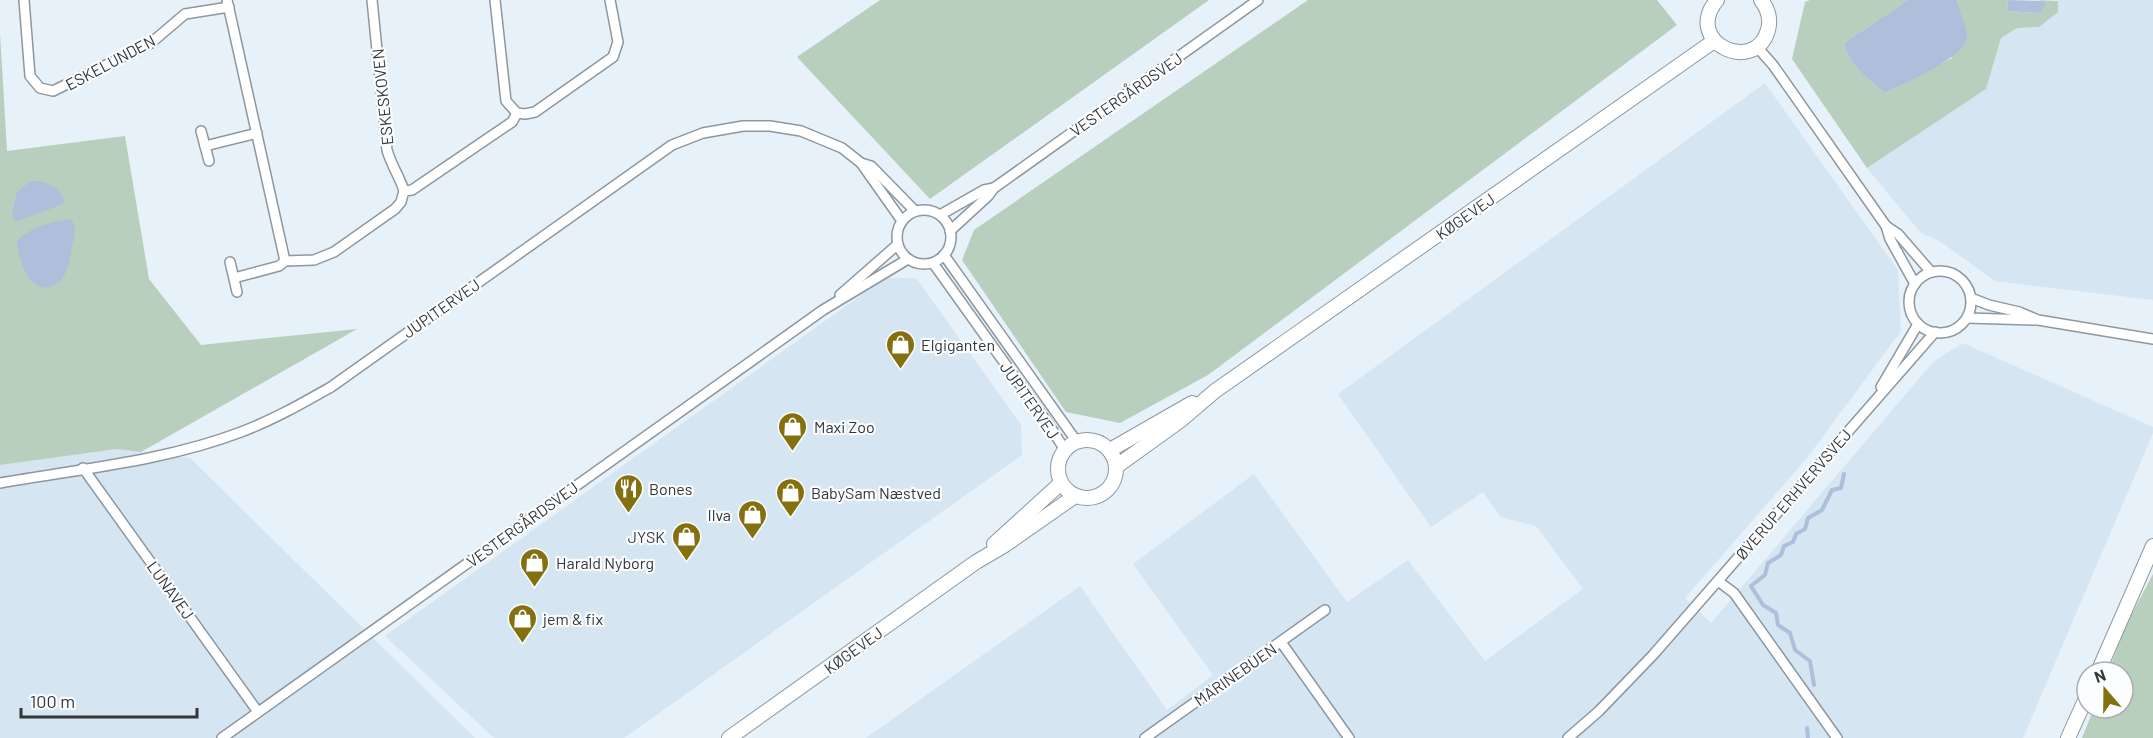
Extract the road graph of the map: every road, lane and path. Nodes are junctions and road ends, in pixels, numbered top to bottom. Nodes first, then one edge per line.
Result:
1 (24, 0) edge
2 (372, 0) edge
3 (495, 0) edge
4 (1258, 0) edge
5 (612, 1) edge
6 (1715, 1) edge
7 (1765, 2) edge
8 (228, 3) edge
9 (1714, 41) junction
10 (1756, 47) junction
11 (517, 113) junction
12 (201, 130) dead end
13 (257, 133) junction
14 (205, 146) junction
15 (209, 161) dead end
16 (861, 163) junction
17 (994, 188) junction
18 (404, 191) junction
19 (915, 211) junction
20 (940, 215) junction
21 (902, 221) junction
22 (1886, 226) junction
23 (950, 231) junction
24 (897, 245) junction
25 (944, 255) junction
26 (908, 259) junction
27 (285, 261) junction
28 (230, 262) dead end
29 (933, 263) junction
30 (1931, 272) junction
31 (234, 278) junction
32 (1915, 284) junction
33 (237, 292) dead end
34 (1971, 298) junction
35 (823, 310) junction
36 (1967, 318) junction
37 (2038, 320) junction
38 (1918, 324) junction
39 (1935, 333) junction
40 (2153, 339) edge
41 (1215, 391) junction
42 (1868, 407) junction
43 (1077, 442) junction
44 (1065, 450) junction
45 (1110, 450) junction
46 (1117, 466) junction
47 (83, 468) junction
48 (0, 483) edge
49 (1061, 483) junction
50 (1075, 496) junction
51 (2153, 546) edge
52 (976, 562) junction
53 (1718, 581) junction
54 (1325, 610) dead end
55 (1281, 642) junction
56 (2103, 660) edge
57 (258, 712) junction
58 (2076, 720) edge
59 (222, 738) edge
60 (729, 738) edge
61 (1145, 738) edge
62 (1349, 738) edge
63 (1568, 738) edge
64 (1837, 738) edge
65 (2068, 738) edge

1 - 8 street, ESKELUNDEN
2 - 18 street, ESKESKOVEN
3 - 11 street
4 - 17 street, VESTERGÅRDSVEJ
5 - 11 street
6 - 9 street
7 - 10 street
8 - 13 street
9 - 10 street
9 - 41 street, KØGEVEJ
10 - 22 street
11 - 18 street
12 - 14 street
13 - 14 street
13 - 27 street
14 - 15 street
16 - 19 street, JUPITERVEJ
16 - 21 street, JUPITERVEJ
16 - 47 street, JUPITERVEJ
17 - 20 street, VESTERGÅRDSVEJ
17 - 23 street, VESTERGÅRDSVEJ
18 - 27 street
19 - 20 street
19 - 21 street
20 - 23 street
21 - 24 street
22 - 30 street
22 - 32 street
23 - 25 street
24 - 26 street
24 - 35 street, VESTERGÅRDSVEJ
25 - 29 street
25 - 43 street, JUPITERVEJ
26 - 29 street
26 - 35 street, VESTERGÅRDSVEJ
27 - 31 street
28 - 31 street
29 - 44 street, JUPITERVEJ
30 - 32 street
30 - 34 street
31 - 33 street
32 - 38 street
34 - 36 street
34 - 37 street
35 - 57 street, VESTERGÅRDSVEJ
36 - 37 street
36 - 39 street
37 - 40 street
38 - 39 street
38 - 42 street, ØVERUP ERHVERVSVEJ
39 - 42 street, ØVERUP ERHVERVSVEJ
41 - 45 street, KØGEVEJ
41 - 46 street, KØGEVEJ
42 - 53 street, ØVERUP ERHVERVSVEJ
43 - 44 street
43 - 45 street
44 - 49 street
45 - 46 street
46 - 50 street
47 - 48 street, JUPITERVEJ
47 - 57 street, LUNAVEJ
49 - 50 street
49 - 52 street, KØGEVEJ
50 - 52 street, KØGEVEJ
51 - 56 street
52 - 60 street, KØGEVEJ
53 - 63 street, ØVERUP ERHVERVSVEJ
53 - 64 street
54 - 55 street, MARINEBUEN
55 - 61 street, MARINEBUEN
55 - 62 street
57 - 59 street, VESTERGÅRDSVEJ
58 - 65 street

